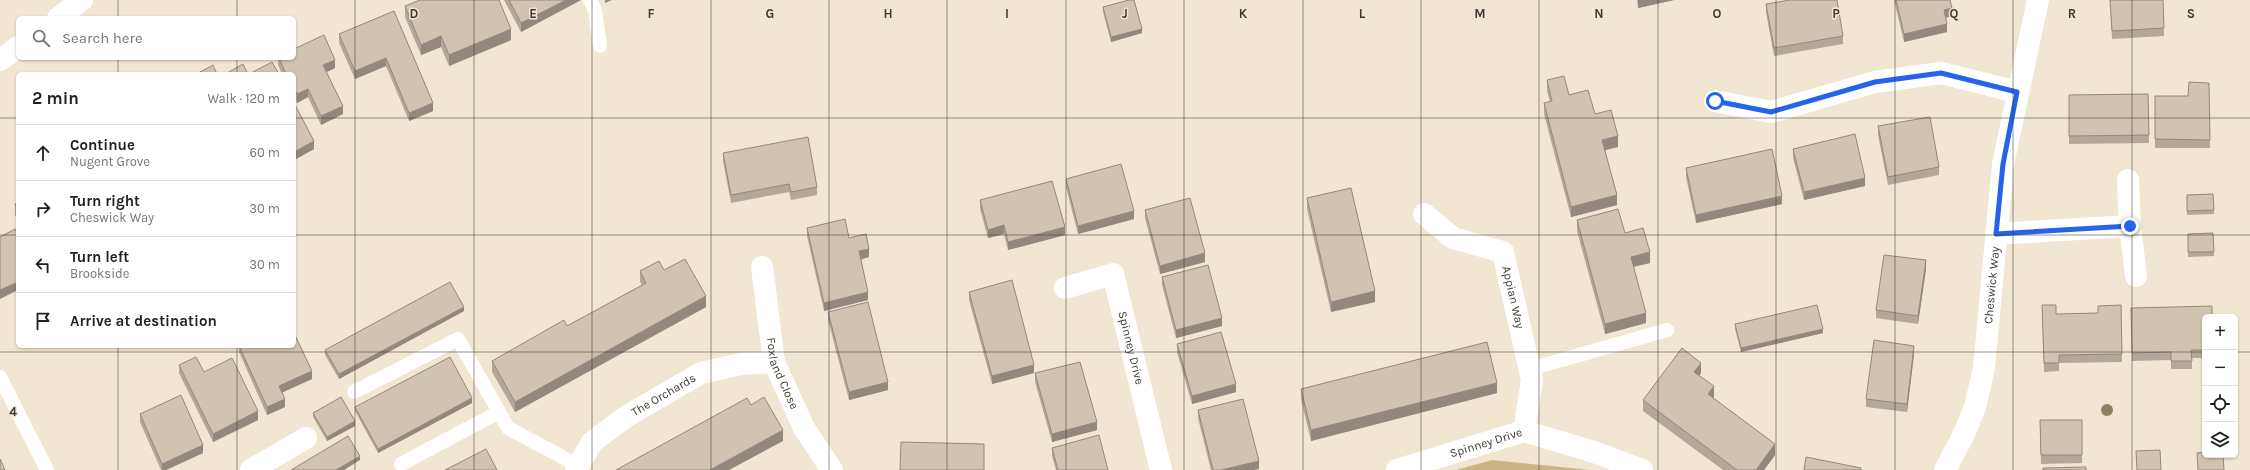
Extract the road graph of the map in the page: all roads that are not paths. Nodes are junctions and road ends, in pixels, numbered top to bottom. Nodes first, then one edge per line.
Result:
1 (82, 0) edge
2 (590, 0) edge
3 (2038, 0) edge
4 (61, 16) edge
5 (600, 46) dead end
6 (16, 48) edge
7 (0, 60) edge
8 (2017, 92) junction
9 (1715, 101) dead end
10 (2128, 180) dead end
11 (1424, 214) dead end
12 (2130, 226) junction
13 (1996, 234) junction
14 (762, 267) dead end
15 (2136, 276) dead end
16 (1065, 288) dead end
17 (1667, 330) dead end
18 (774, 362) junction
19 (1530, 369) junction
20 (0, 377) edge
21 (354, 392) dead end
22 (499, 412) junction
23 (1524, 430) junction
24 (306, 438) dead end
25 (401, 464) dead end
26 (576, 468) edge
27 (47, 470) edge
28 (251, 470) edge
29 (832, 470) edge
30 (1161, 470) edge
31 (1397, 470) edge
32 (1642, 470) edge
33 (1945, 470) edge

1 - 4 street
2 - 5 lane
3 - 8 street, Cheswick Way
6 - 7 street
8 - 9 street
8 - 13 street, Cheswick Way
10 - 12 street
11 - 19 street, Appian Way
12 - 13 street
12 - 15 street
13 - 33 street, Cheswick Way
14 - 18 street, Foxland Close
16 - 30 street, Spinney Drive
17 - 19 lane
18 - 26 street, The Orchards
18 - 29 street, Foxland Close
19 - 23 street, Appian Way
20 - 27 lane
21 - 22 lane
22 - 25 lane
22 - 26 lane
23 - 31 street, Spinney Drive
23 - 32 street, Spinney Drive
24 - 28 street

